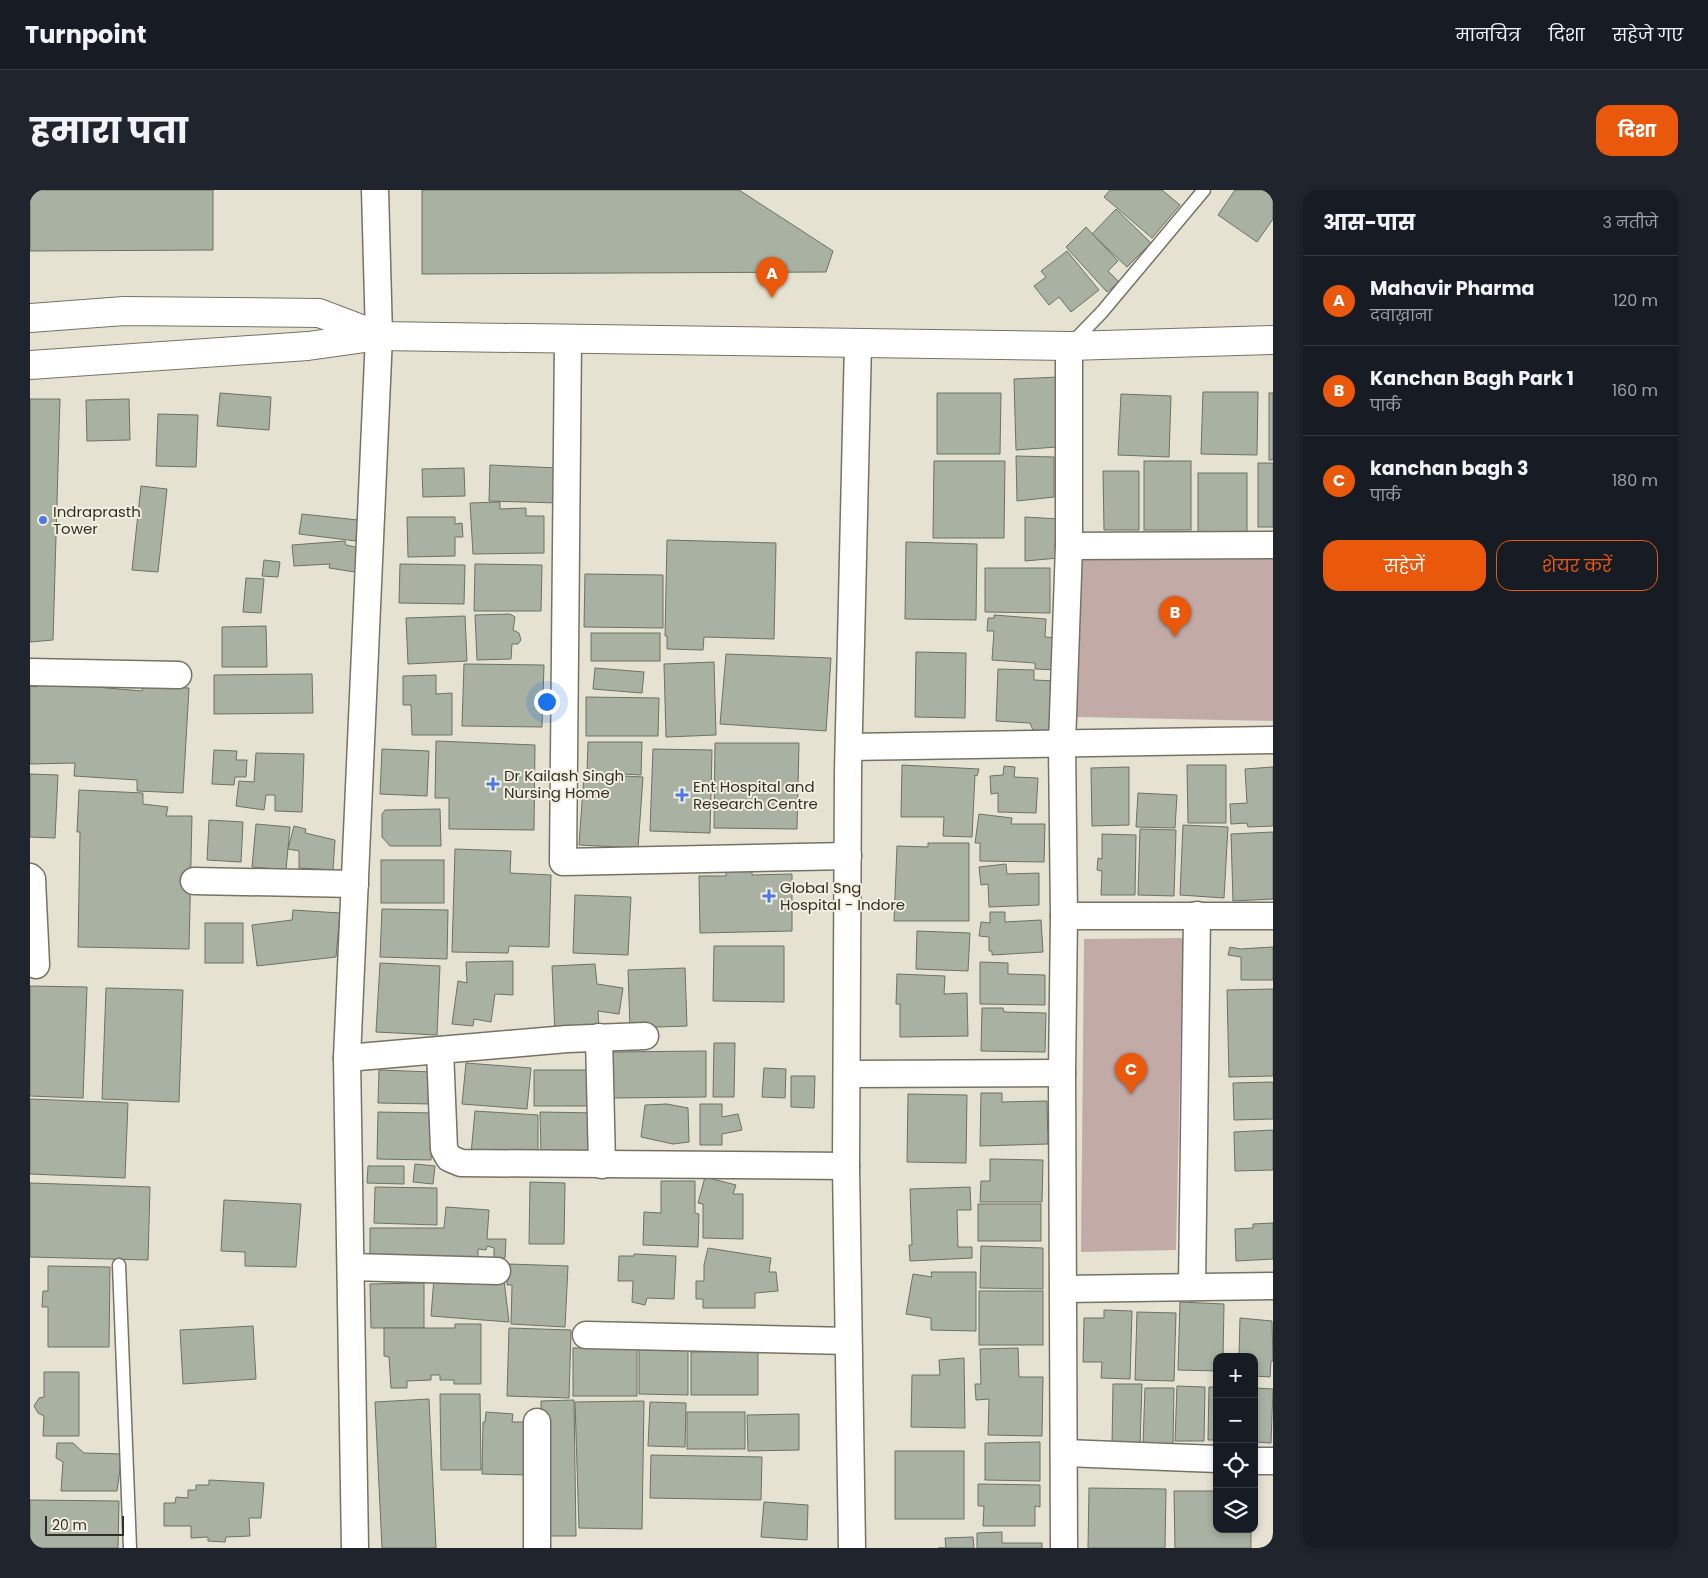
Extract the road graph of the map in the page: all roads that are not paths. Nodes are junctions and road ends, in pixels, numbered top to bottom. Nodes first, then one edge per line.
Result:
1 (375, 190) edge
2 (1204, 190) edge
3 (30, 318) edge
4 (379, 336) junction
5 (568, 339) junction
6 (1273, 340) edge
7 (858, 343) junction
8 (1068, 346) junction
9 (30, 365) edge
10 (1273, 544) edge
11 (1069, 546) junction
12 (30, 672) edge
13 (178, 675) dead end
14 (1273, 740) edge
15 (1062, 744) junction
16 (849, 746) junction
17 (848, 856) junction
18 (30, 876) edge
19 (194, 881) dead end
20 (355, 884) junction
21 (1197, 915) junction
22 (1064, 916) junction
23 (1273, 916) edge
24 (36, 965) dead end
25 (645, 1036) dead end
26 (599, 1037) junction
27 (440, 1050) junction
28 (348, 1058) junction
29 (1062, 1073) junction
30 (849, 1074) junction
31 (602, 1164) junction
32 (846, 1166) junction
33 (119, 1265) dead end
34 (351, 1267) junction
35 (496, 1271) dead end
36 (1273, 1286) edge
37 (1192, 1287) junction
38 (1064, 1289) junction
39 (586, 1335) dead end
40 (848, 1341) junction
41 (537, 1422) dead end
42 (1064, 1453) junction
43 (1213, 1459) edge
44 (1258, 1461) edge
45 (1273, 1461) edge
46 (130, 1548) edge
47 (355, 1548) edge
48 (537, 1548) edge
49 (852, 1548) edge
50 (1064, 1548) edge

1 - 4 street
2 - 8 lane
3 - 4 street
4 - 5 street
4 - 9 street
4 - 20 street
5 - 7 street
5 - 17 street
6 - 8 street
7 - 8 street
7 - 16 street
8 - 11 street
10 - 11 street
11 - 15 street
12 - 13 street
14 - 15 street
15 - 16 street
15 - 22 street
16 - 17 street
17 - 30 street
18 - 24 street
19 - 20 street
20 - 28 street
21 - 22 street
21 - 23 street
21 - 37 street
22 - 29 street
25 - 26 street
26 - 27 street
26 - 31 street
27 - 28 street
27 - 31 street
28 - 34 street
29 - 30 street
29 - 38 street
30 - 32 street
31 - 32 street
32 - 40 street
33 - 46 lane
34 - 35 street
34 - 47 street
36 - 37 street
37 - 38 street
38 - 42 street
39 - 40 street
40 - 49 street
41 - 48 street
42 - 43 street
42 - 50 street
44 - 45 street

